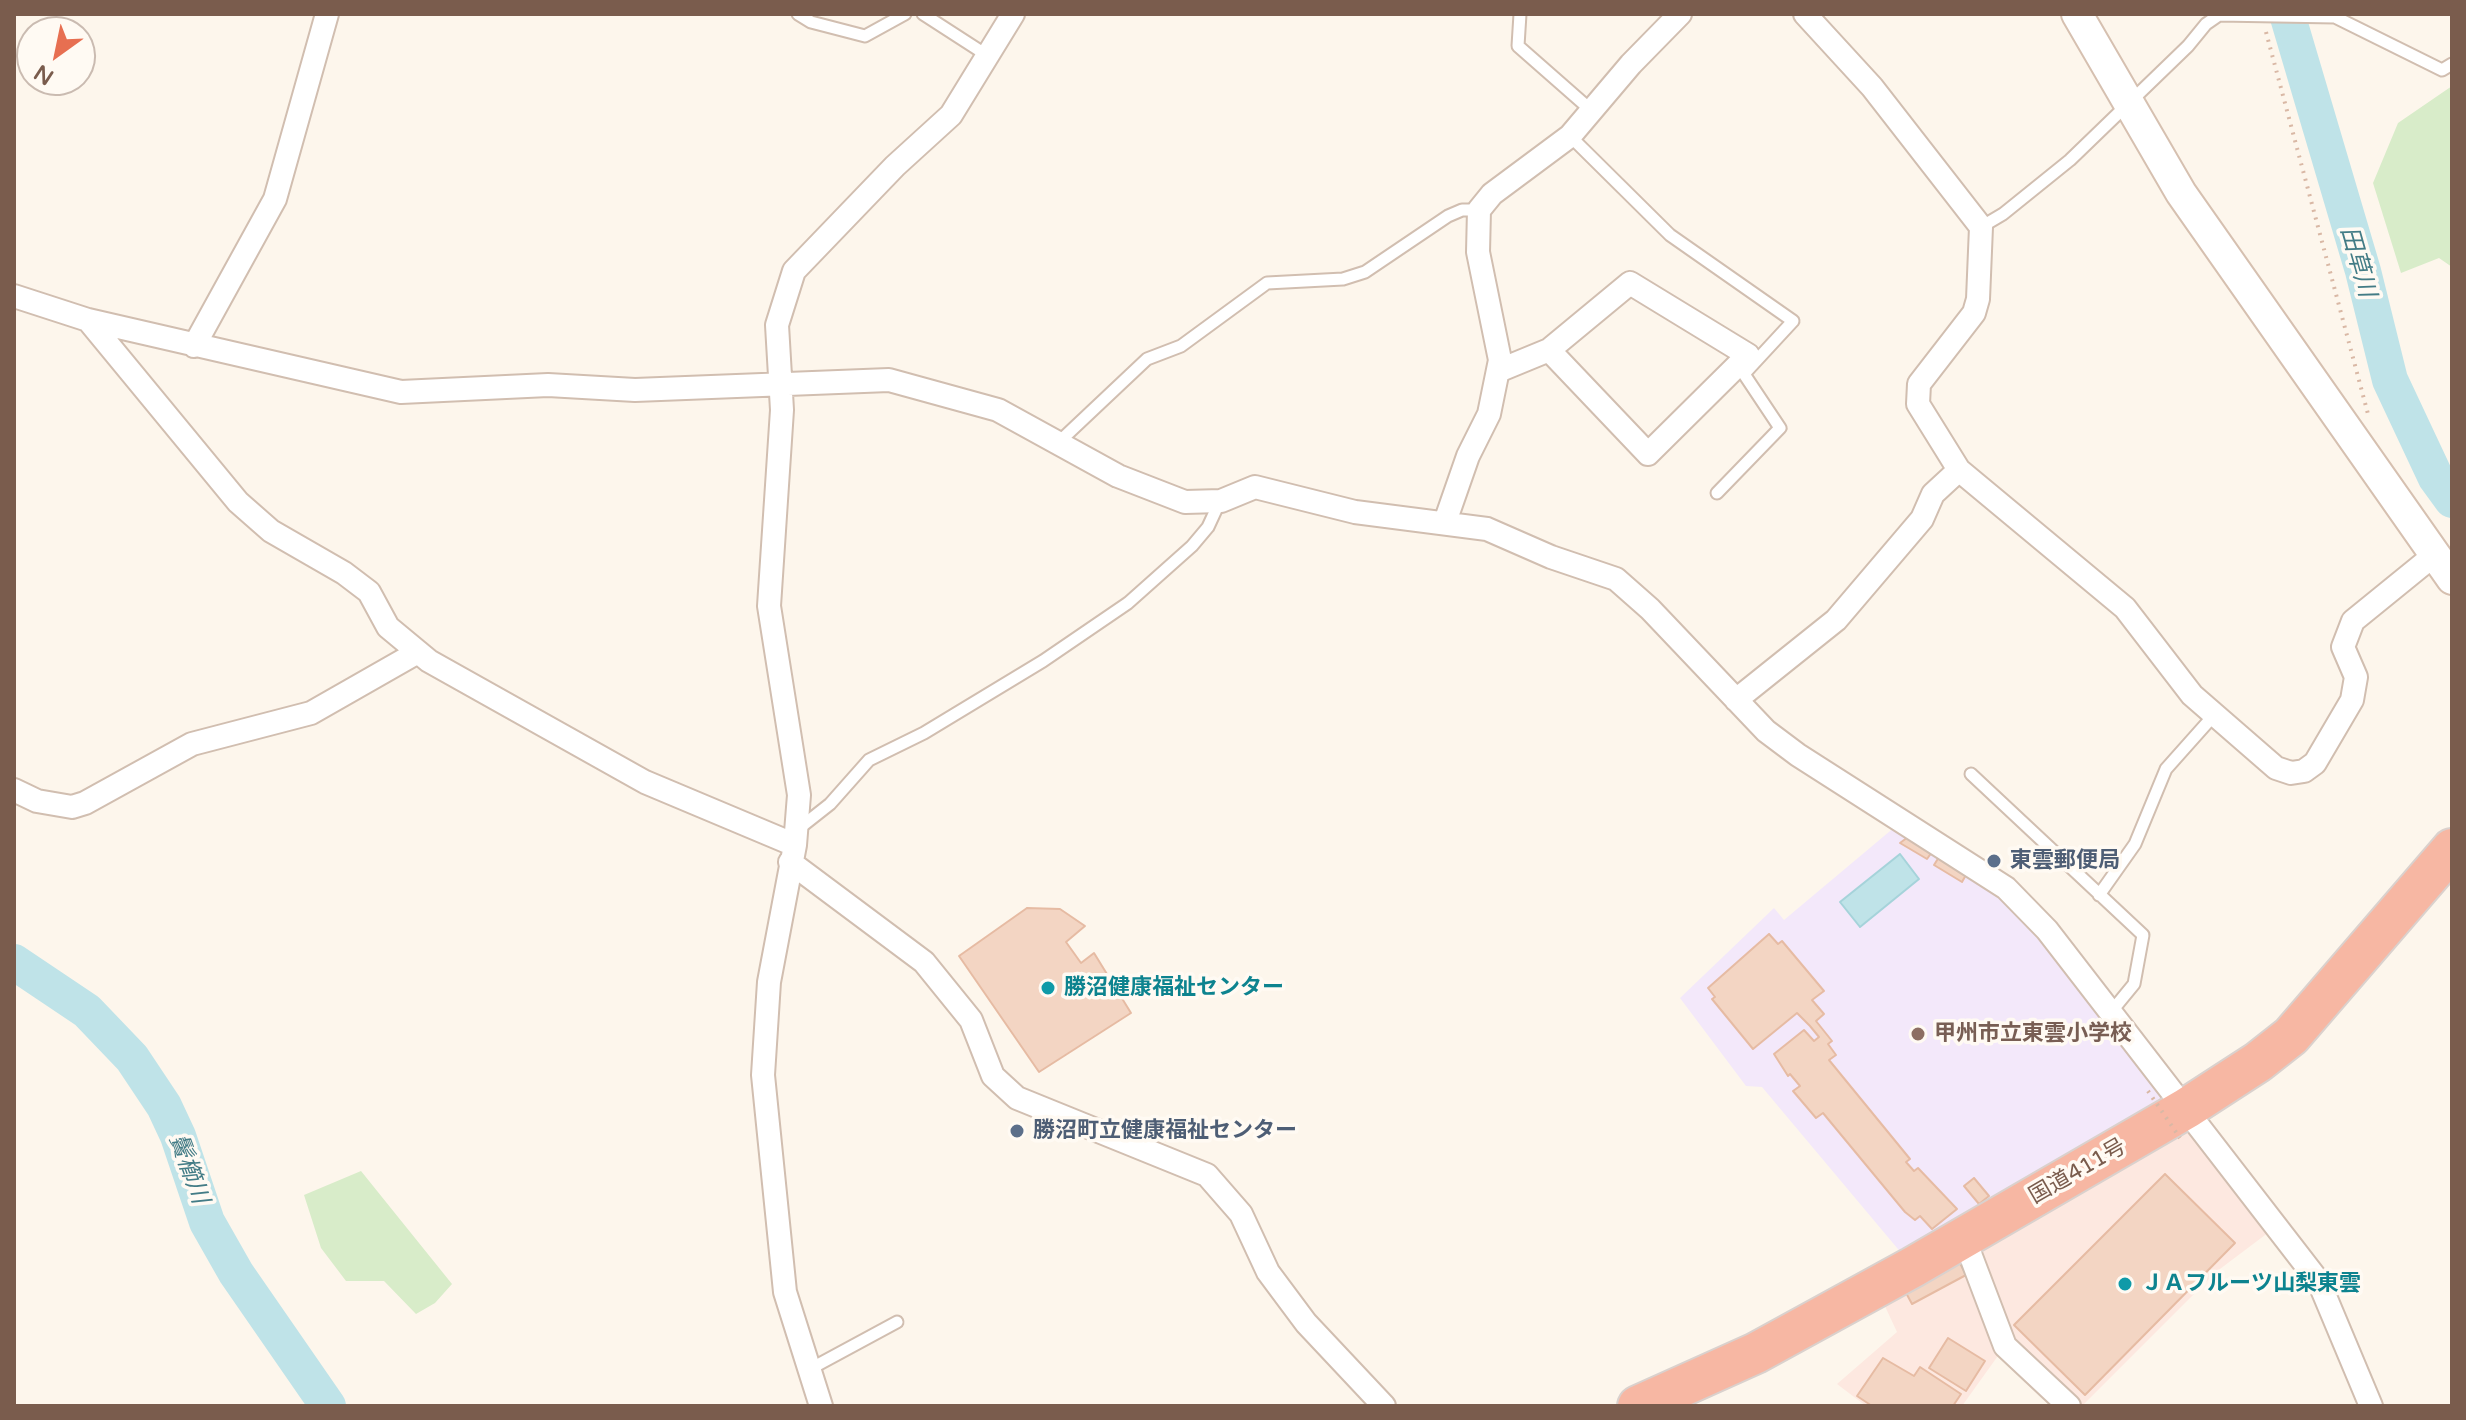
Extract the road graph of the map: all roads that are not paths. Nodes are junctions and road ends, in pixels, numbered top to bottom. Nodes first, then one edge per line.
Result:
1 (327, 14) edge
2 (798, 14) edge
3 (905, 14) edge
4 (923, 14) edge
5 (1013, 14) edge
6 (1520, 14) edge
7 (1680, 14) edge
8 (1805, 14) edge
9 (2077, 14) edge
10 (2315, 14) edge
11 (2266, 16) edge
12 (988, 56) junction
13 (2452, 64) edge
14 (2130, 102) junction
15 (1593, 111) junction
16 (1570, 136) junction
17 (1479, 210) junction
18 (1981, 227) junction
19 (14, 296) edge
20 (88, 320) junction
21 (194, 346) junction
22 (1549, 350) junction
23 (1498, 371) junction
24 (780, 382) junction
25 (1060, 441) junction
26 (1959, 470) junction
27 (1717, 493) dead end
28 (1221, 501) junction
29 (1445, 522) junction
30 (2443, 568) edge
31 (418, 652) junction
32 (1736, 700) junction
33 (2215, 714) junction
34 (1971, 774) dead end
35 (14, 790) edge
36 (794, 846) junction
37 (2452, 849) edge
38 (2099, 895) junction
39 (2111, 1012) junction
40 (2184, 1123) junction
41 (1964, 1238) junction
42 (897, 1322) dead end
43 (810, 1369) junction
44 (821, 1406) edge
45 (1384, 1406) edge
46 (1638, 1406) edge
47 (2069, 1406) edge
48 (2371, 1406) edge

1 - 21 street
2 - 3 lane
4 - 12 lane
5 - 12 street
6 - 15 lane
7 - 15 street
8 - 18 street
9 - 14 street
10 - 11 lane
10 - 13 lane
11 - 14 lane
12 - 24 street
14 - 18 lane
14 - 30 street
15 - 16 street
16 - 17 street
16 - 27 lane
17 - 23 street
17 - 25 lane
18 - 26 street
19 - 20 street
20 - 21 street
20 - 31 street
21 - 24 street
22 - 22 street
22 - 23 street
23 - 29 street
24 - 25 street
24 - 36 street
25 - 28 street
26 - 32 street
26 - 33 street
28 - 29 street
28 - 36 lane
29 - 32 street
30 - 33 street
31 - 35 street
31 - 36 street
32 - 39 street
33 - 38 lane
34 - 38 lane
36 - 43 street
36 - 45 street
37 - 40 highway, 国道411号
38 - 39 lane
39 - 40 street
40 - 41 highway, 国道411号
40 - 48 street
41 - 46 highway, 国道411号
41 - 47 street
42 - 43 lane
43 - 44 street

